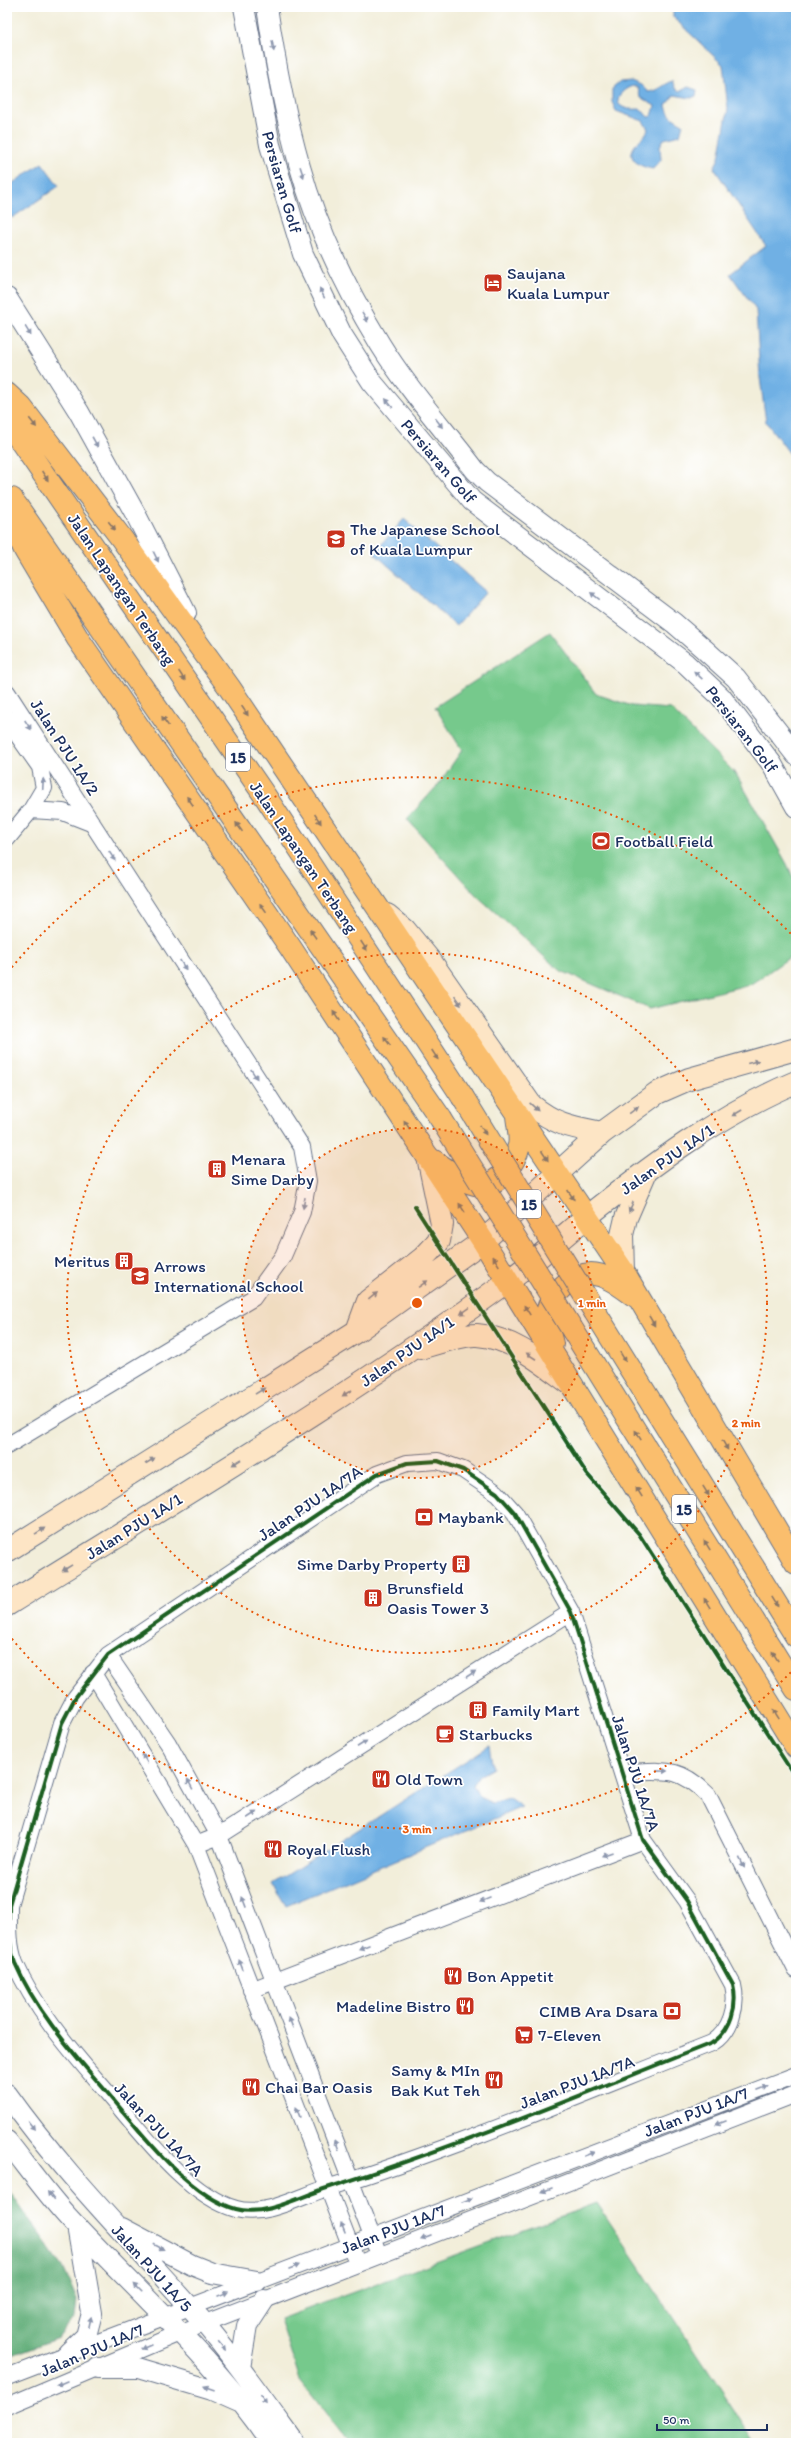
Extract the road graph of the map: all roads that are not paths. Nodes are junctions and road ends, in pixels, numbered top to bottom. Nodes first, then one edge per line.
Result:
1 (244, 7) edge
2 (267, 7) edge
3 (7, 298) edge
4 (7, 394) edge
5 (7, 421) edge
6 (9, 496) edge
7 (229, 687) junction
8 (7, 692) edge
9 (7, 720) edge
10 (796, 755) edge
11 (796, 807) edge
12 (31, 810) junction
13 (91, 823) junction
14 (7, 839) edge
15 (379, 908) junction
16 (796, 1049) edge
17 (796, 1082) edge
18 (517, 1114) junction
19 (602, 1133) junction
20 (428, 1157) junction
21 (646, 1171) junction
22 (557, 1174) junction
23 (586, 1217) junction
24 (483, 1241) junction
25 (623, 1271) junction
26 (509, 1281) junction
27 (639, 1299) junction
28 (357, 1331) junction
29 (408, 1350) junction
30 (555, 1356) junction
31 (574, 1387) junction
32 (7, 1446) edge
33 (7, 1552) edge
34 (796, 1563) edge
35 (7, 1605) edge
36 (571, 1612) junction
37 (796, 1636) edge
38 (108, 1655) junction
39 (93, 1673) junction
40 (796, 1689) edge
41 (796, 1747) edge
42 (623, 1772) junction
43 (219, 1836) junction
44 (643, 1840) junction
45 (196, 1845) junction
46 (796, 1970) edge
47 (275, 1981) junction
48 (251, 1990) junction
49 (796, 2075) edge
50 (7, 2094) edge
51 (796, 2094) edge
52 (7, 2141) edge
53 (351, 2181) junction
54 (327, 2188) junction
55 (112, 2223) junction
56 (77, 2226) junction
57 (372, 2237) junction
58 (350, 2245) junction
59 (379, 2255) junction
60 (357, 2264) junction
61 (257, 2281) junction
62 (264, 2300) junction
63 (189, 2308) junction
64 (166, 2316) junction
65 (204, 2324) junction
66 (182, 2332) junction
67 (68, 2353) junction
68 (98, 2368) junction
69 (240, 2368) junction
70 (7, 2377) edge
71 (245, 2404) junction
72 (7, 2406) edge
73 (271, 2443) edge
74 (295, 2443) edge

11 -> 1 street, Persiaran Golf
2 -> 10 street, Persiaran Golf
3 -> 7 street
4 -> 7 main road
5 -> 37 main road, Jalan Lapangan Terbang / 15, bridge
20 -> 6 main road
40 -> 6 main road, 15, bridge
7 -> 15 main road
8 -> 13 street, Jalan PJU 1A/2
12 -> 9 street, Jalan PJU 1A/2
12 - 13 street
12 - 14 street, Jalan PJU 1A/2
13 -> 32 street, Jalan PJU 1A/2
15 - 18 main road
15 -> 19 main road
19 -> 16 main road
17 -> 21 main road, Jalan PJU 1A/1
18 - 20 main road
18 -> 22 main road
19 - 22 main road
24 -> 20 main road
28 -> 20 main road
21 - 23 main road, Jalan PJU 1A/1
21 -> 25 main road
22 -> 23 main road
22 - 24 main road
23 - 25 main road
23 - 26 main road, Jalan PJU 1A/1
26 -> 24 main road
28 -> 24 main road
25 - 27 main road
26 -> 29 main road, Jalan PJU 1A/1
30 -> 26 main road
27 - 30 main road
27 -> 34 main road
33 -> 28 main road
31 -> 29 main road
29 -> 35 main road, Jalan PJU 1A/1
30 - 31 main road
41 -> 31 main road
36 - 38 street, Jalan PJU 1A/7A
36 - 42 street, Jalan PJU 1A/7A
43 -> 36 street
38 - 39 street, Jalan PJU 1A/7A
43 -> 38 street
45 -> 39 street
39 - 54 street, Jalan PJU 1A/7A
42 - 44 street, Jalan PJU 1A/7A
42 -> 46 street
43 - 45 street
47 -> 43 street
44 -> 47 street
44 - 53 street, Jalan PJU 1A/7A
48 -> 45 street
47 - 48 street
53 -> 47 street
54 -> 48 street
57 -> 49 street, Jalan PJU 1A/7
50 -> 55 street, Jalan PJU 1A/5
51 -> 59 street, Jalan PJU 1A/7
56 -> 52 street, Jalan PJU 1A/5
53 - 54 street, Jalan PJU 1A/7A
53 - 57 street
58 -> 54 street
55 -> 61 street
55 - 63 street, Jalan PJU 1A/5
64 -> 56 street, Jalan PJU 1A/5
67 -> 56 street
57 - 58 street, Jalan PJU 1A/7
57 - 59 street
58 - 60 street
61 -> 58 street, Jalan PJU 1A/7
59 - 60 street, Jalan PJU 1A/7
60 - 62 street, Jalan PJU 1A/7
63 -> 61 street, Jalan PJU 1A/7
62 - 65 street, Jalan PJU 1A/7
62 - 69 street
63 - 64 street, Jalan PJU 1A/7
63 - 65 street, Jalan PJU 1A/5
64 - 66 street, Jalan PJU 1A/5
64 - 67 street, Jalan PJU 1A/7
65 - 66 street, Jalan PJU 1A/7
65 -> 69 street, Jalan PJU 1A/5
66 -> 68 street, Jalan PJU 1A/7
66 - 71 street, Jalan PJU 1A/5
67 - 70 street, Jalan PJU 1A/7
71 -> 68 street
68 -> 72 street, Jalan PJU 1A/7
69 -> 74 street, Jalan PJU 1A/5
71 - 73 street, Jalan PJU 1A/5

